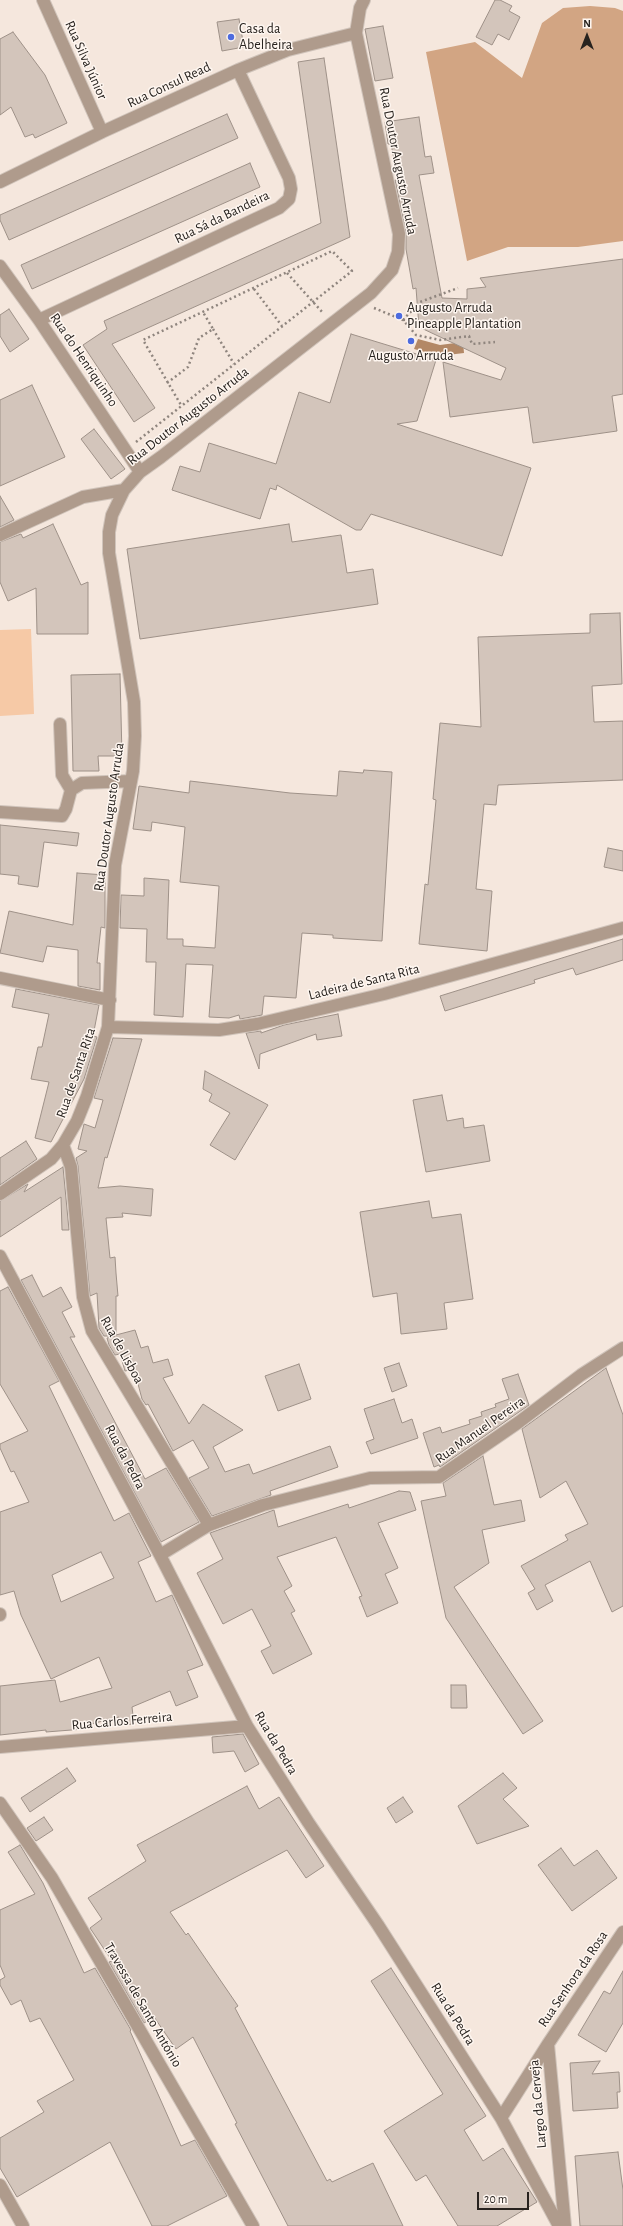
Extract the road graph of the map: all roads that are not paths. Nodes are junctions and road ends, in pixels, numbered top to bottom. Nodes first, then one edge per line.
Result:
1 (42, 0) edge
2 (364, 0) edge
3 (356, 33) junction
4 (238, 70) junction
5 (102, 132) junction
6 (0, 182) edge
7 (0, 266) edge
8 (39, 320) junction
9 (140, 472) junction
10 (124, 490) junction
11 (0, 535) edge
12 (60, 724) dead end
13 (132, 781) junction
14 (71, 790) junction
15 (0, 812) edge
16 (623, 928) edge
17 (0, 978) edge
18 (110, 1000) junction
19 (108, 1027) junction
20 (63, 1146) junction
21 (0, 1194) edge
22 (0, 1256) edge
23 (623, 1348) edge
24 (209, 1525) junction
25 (160, 1555) junction
26 (247, 1726) junction
27 (0, 1747) edge
28 (0, 1802) edge
29 (623, 1932) edge
30 (548, 2044) junction
31 (500, 2118) junction
32 (0, 2185) edge
33 (23, 2226) edge
34 (253, 2226) edge
35 (559, 2226) edge
36 (565, 2226) edge

1 - 5 street, Rua Silva Júnior
2 - 3 street
3 - 4 street, Rua Consul Read
3 - 9 street, Rua Doutor Augusto Arruda
4 - 5 street, Rua Consul Read
4 - 8 street, Rua Sá da Bandeira
5 - 6 street, Rua Consul Read
7 - 8 street, Rua do Henriquinho
8 - 9 street, Rua do Henriquinho
9 - 10 street, Rua Doutor Augusto Arruda
10 - 11 street
10 - 13 street, Rua Doutor Augusto Arruda
12 - 14 street
13 - 14 street
13 - 18 street, Rua Doutor Augusto Arruda
14 - 15 street
16 - 19 street, Ladeira de Santa Rita
17 - 18 street
18 - 19 street, Rua de Santa Rita
19 - 20 street, Rua de Santa Rita
20 - 21 street, Rua de Santa Rita
20 - 24 street, Rua de Lisboa
22 - 25 street, Rua da Pedra
23 - 24 street, Rua Manuel Pereira
24 - 25 street, Rua Manuel Pereira
25 - 26 street, Rua da Pedra
26 - 27 street, Rua Carlos Ferreira
26 - 31 street, Rua da Pedra
28 - 34 street, Travessa de Santo António
29 - 30 street, Rua Senhora da Rosa
30 - 31 street, Largo da Cerveja
30 - 36 street, Largo da Cerveja
31 - 35 street, Rua da Pedra
32 - 33 street

